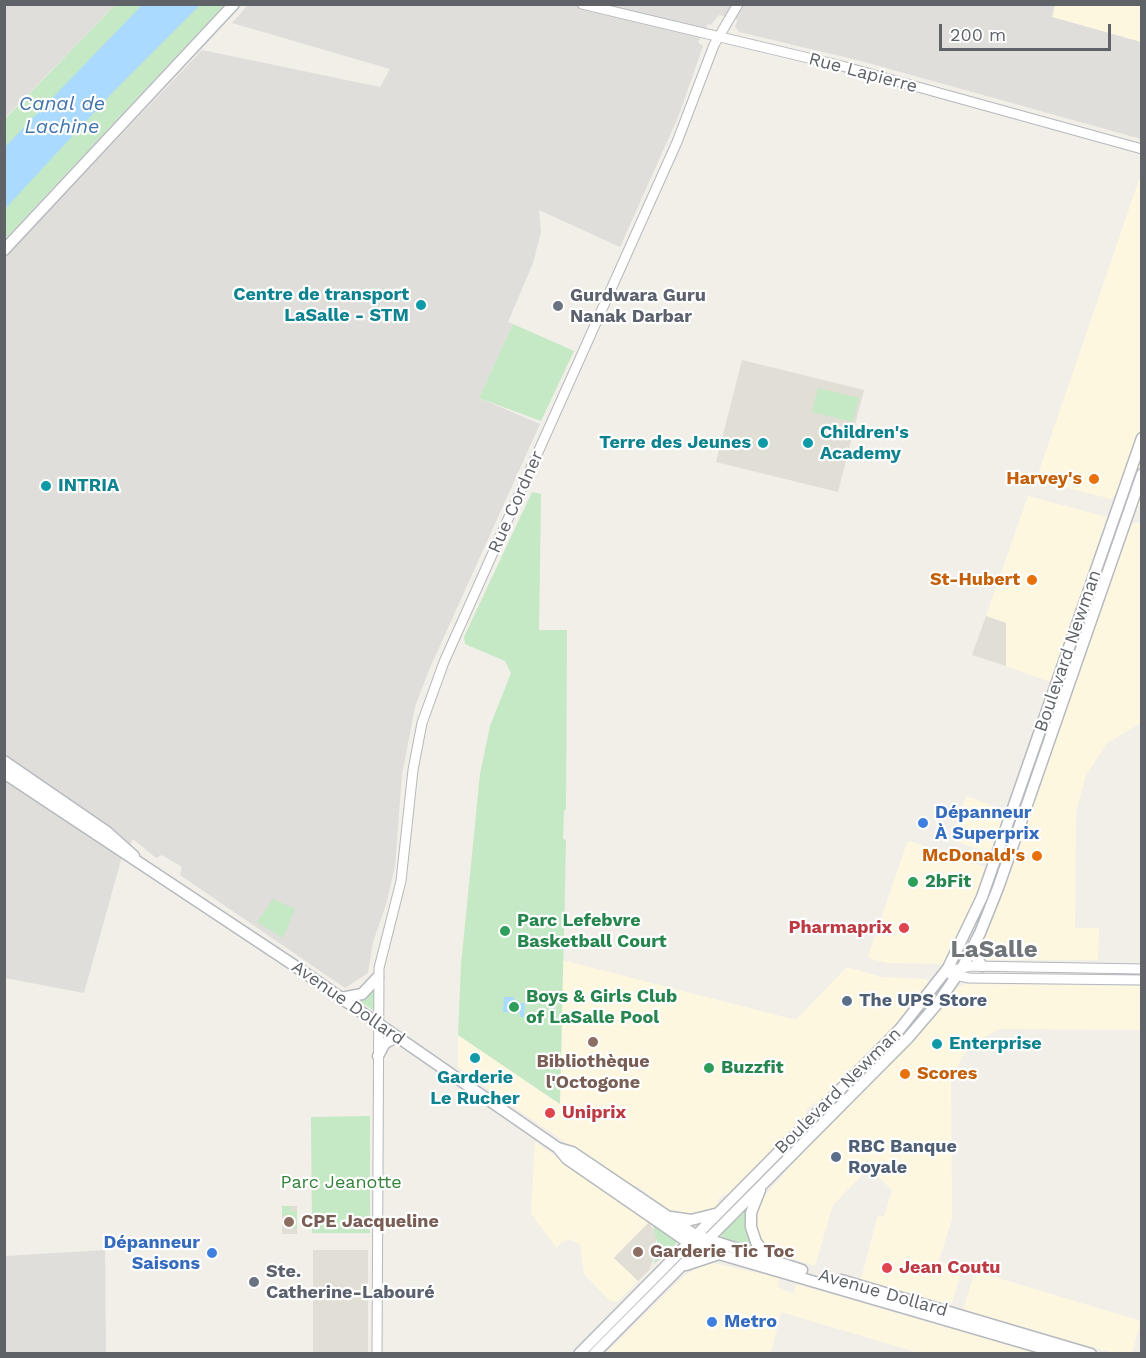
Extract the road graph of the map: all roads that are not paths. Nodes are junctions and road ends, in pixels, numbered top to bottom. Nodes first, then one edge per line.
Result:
1 (234, 4) edge
2 (582, 4) edge
3 (738, 4) edge
4 (717, 37) junction
5 (1142, 149) edge
6 (4, 250) edge
7 (1142, 438) edge
8 (1142, 474) edge
9 (4, 761) edge
10 (4, 773) edge
11 (137, 859) junction
12 (972, 951) junction
13 (981, 966) junction
14 (1142, 969) edge
15 (945, 972) junction
16 (960, 972) junction
17 (378, 976) junction
18 (1142, 980) edge
19 (340, 998) junction
20 (378, 1024) junction
21 (397, 1037) junction
22 (378, 1056) junction
23 (558, 1148) junction
24 (761, 1186) junction
25 (716, 1214) junction
26 (665, 1216) junction
27 (692, 1238) junction
28 (704, 1243) junction
29 (719, 1254) junction
30 (769, 1259) junction
31 (680, 1267) junction
32 (377, 1353) edge
33 (579, 1353) edge
34 (594, 1353) edge
35 (1062, 1353) edge
36 (1091, 1353) edge

1 - 6 main road
2 - 4 street, Rue Lapierre
3 - 4 street, Rue Cordner
4 - 5 street, Rue Lapierre
4 - 17 street, Rue Cordner
7 - 15 main road, Boulevard Newman
8 - 12 main road, Boulevard Newman
9 - 11 main road, Avenue Dollard
10 - 11 main road, Avenue Dollard
11 - 19 main road, Avenue Dollard
12 - 13 main road
12 - 16 main road, Boulevard Newman
13 - 14 street
13 - 16 street
15 - 16 street
15 - 25 main road, Boulevard Newman
16 - 18 street
16 - 24 main road, Boulevard Newman
17 - 19 main road
17 - 20 street, Rue Cordner
19 - 20 main road, Avenue Dollard
20 - 21 main road, Avenue Dollard
20 - 22 street, Rue Cordner
21 - 22 main road
21 - 23 main road, Avenue Dollard
22 - 32 street, Rue Cordner
23 - 26 main road, Avenue Dollard
23 - 27 main road, Avenue Dollard
24 - 28 main road, Boulevard Newman
24 - 30 main road
25 - 26 main road
25 - 27 main road, Boulevard Newman
26 - 27 main road, Avenue Dollard
27 - 28 main road, Avenue Dollard
27 - 33 main road, Boulevard Newman
28 - 29 main road, Avenue Dollard
28 - 30 main road, Avenue Dollard
28 - 31 main road, Boulevard Newman
29 - 31 main road
29 - 35 main road, Avenue Dollard
30 - 36 main road, Avenue Dollard
31 - 34 main road, Boulevard Newman

